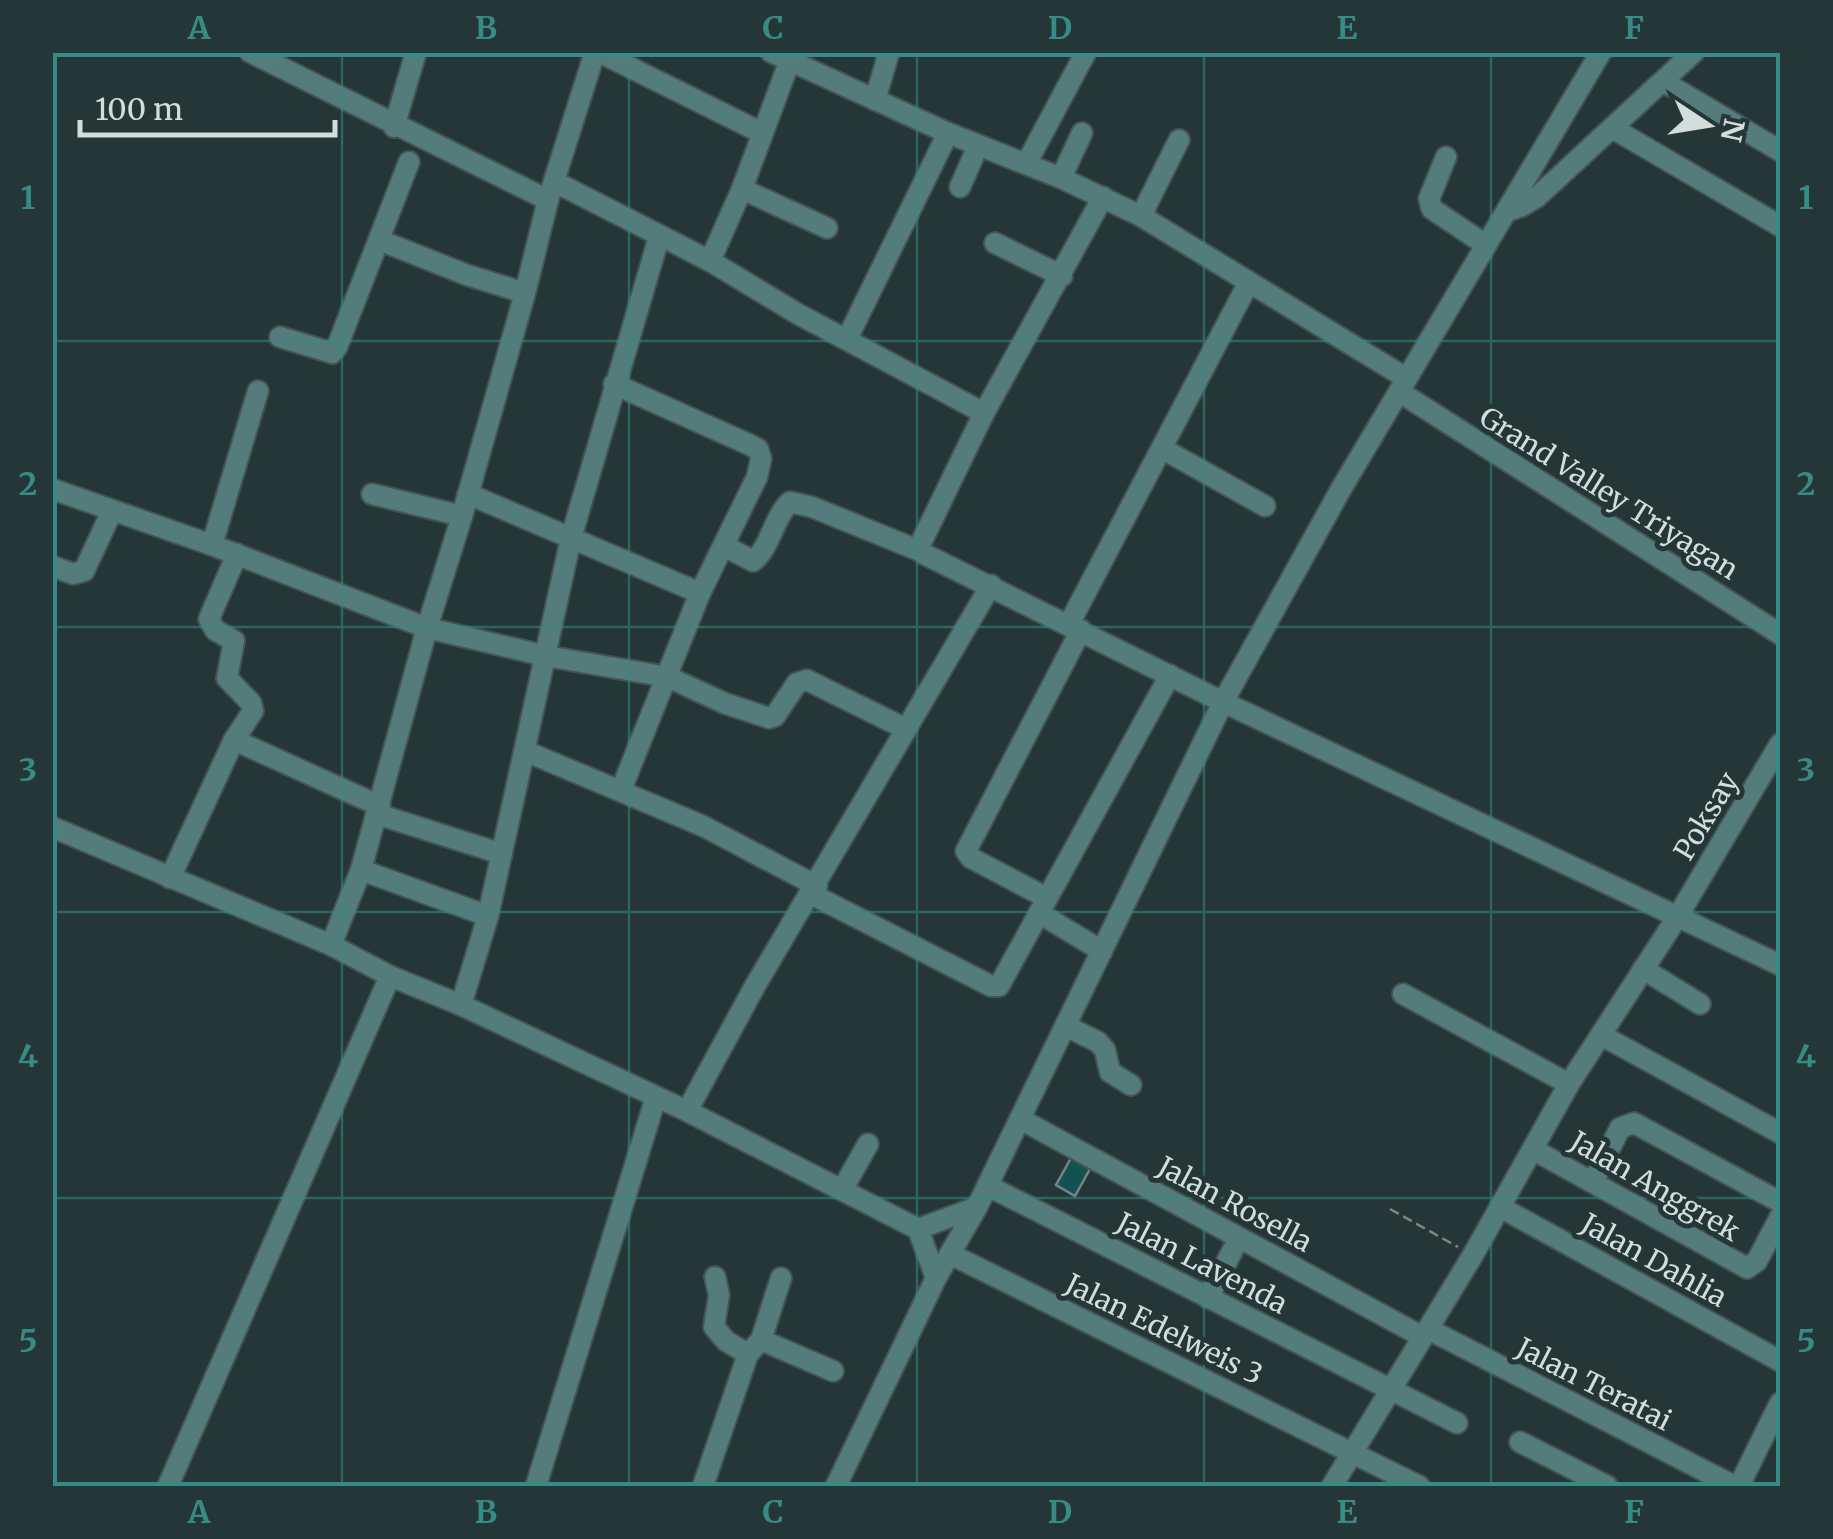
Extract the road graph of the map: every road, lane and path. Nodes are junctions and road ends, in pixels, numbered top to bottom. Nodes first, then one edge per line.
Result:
1 (250, 52) edge
2 (416, 52) edge
3 (597, 52) edge
4 (888, 52) edge
5 (1086, 52) edge
6 (1601, 52) edge
7 (1694, 52) edge
8 (784, 56) edge
9 (1668, 85) dead end
10 (875, 100) junction
11 (394, 126) junction
12 (1082, 132) dead end
13 (1619, 132) dead end
14 (762, 133) junction
15 (948, 133) junction
16 (1179, 140) dead end
17 (978, 146) junction
18 (1780, 151) edge
19 (1446, 157) dead end
20 (409, 162) dead end
21 (1026, 164) junction
22 (1060, 178) junction
23 (960, 188) dead end
24 (742, 189) junction
25 (551, 191) junction
26 (1103, 197) junction
27 (1507, 211) junction
28 (1141, 216) junction
29 (1780, 226) edge
30 (827, 228) dead end
31 (659, 237) junction
32 (379, 240) junction
33 (995, 244) dead end
34 (1486, 244) junction
35 (710, 260) junction
36 (1062, 276) junction
37 (1249, 282) junction
38 (525, 293) junction
39 (280, 337) dead end
40 (846, 339) junction
41 (614, 384) junction
42 (1407, 388) junction
43 (258, 391) dead end
44 (984, 414) junction
45 (1163, 450) junction
46 (52, 489) edge
47 (372, 494) dead end
48 (468, 494) junction
49 (1265, 506) dead end
50 (112, 511) junction
51 (462, 516) junction
52 (570, 538) junction
53 (212, 545) junction
54 (724, 546) junction
55 (920, 551) junction
56 (236, 554) junction
57 (52, 566) edge
58 (991, 585) junction
59 (700, 593) junction
60 (1075, 627) junction
61 (427, 628) junction
62 (1780, 634) edge
63 (546, 656) junction
64 (1170, 675) junction
65 (668, 677) junction
66 (1224, 702) junction
67 (906, 729) junction
68 (234, 740) junction
69 (1780, 744) edge
70 (525, 751) junction
71 (620, 790) junction
72 (378, 810) junction
73 (52, 827) edge
74 (502, 854) junction
75 (361, 870) junction
76 (170, 878) junction
77 (814, 890) junction
78 (1043, 905) junction
79 (488, 916) junction
80 (1678, 916) junction
81 (331, 945) junction
82 (1102, 951) junction
83 (1780, 965) edge
84 (1644, 969) junction
85 (390, 976) junction
86 (1403, 994) dead end
87 (1700, 1004) dead end
88 (461, 1005) junction
89 (1066, 1026) junction
90 (1601, 1035) junction
91 (1569, 1084) junction
92 (1130, 1085) dead end
93 (656, 1096) junction
94 (687, 1112) junction
95 (1020, 1119) junction
96 (1780, 1133) edge
97 (868, 1144) dead end
98 (1534, 1150) junction
99 (1594, 1180) junction
100 (988, 1186) junction
101 (842, 1190) junction
102 (1780, 1202) edge
103 (1500, 1207) junction
104 (978, 1208) junction
105 (1390, 1209) dead end
106 (1780, 1217) edge
107 (918, 1229) junction
108 (1240, 1238) junction
109 (950, 1254) junction
110 (1473, 1254) junction
111 (715, 1277) dead end
112 (781, 1278) dead end
113 (936, 1278) junction
114 (1208, 1298) junction
115 (1426, 1333) junction
116 (754, 1347) junction
117 (1780, 1361) edge
118 (833, 1371) dead end
119 (1391, 1389) junction
120 (1780, 1403) edge
121 (1458, 1423) dead end
122 (1520, 1442) dead end
123 (1353, 1454) junction
124 (168, 1486) edge
125 (536, 1486) edge
126 (703, 1486) edge
127 (836, 1486) edge
128 (1332, 1486) edge
129 (1419, 1486) edge
130 (1607, 1486) edge
131 (1737, 1486) edge

1 - 11 street
2 - 11 street
3 - 14 street
3 - 25 street
4 - 10 street
5 - 21 street
6 - 27 street
7 - 27 street
8 - 10 street, Grand Valley Triyagan
8 - 14 street
9 - 18 street
10 - 15 street, Grand Valley Triyagan
11 - 25 street
12 - 22 street
13 - 29 street
14 - 24 street
15 - 17 street, Grand Valley Triyagan
15 - 40 street
16 - 28 street
17 - 21 street, Grand Valley Triyagan
17 - 23 street
19 - 34 street
20 - 32 street
21 - 22 street, Grand Valley Triyagan
22 - 26 street, Grand Valley Triyagan
24 - 30 street
24 - 35 street
25 - 31 street
25 - 38 street
26 - 28 street, Grand Valley Triyagan
26 - 36 street
27 - 34 street
28 - 37 street, Grand Valley Triyagan
31 - 35 street
31 - 41 street
32 - 38 street
32 - 39 street
33 - 36 street
34 - 42 street
35 - 40 street
36 - 44 street
37 - 42 street, Grand Valley Triyagan
37 - 45 street
38 - 48 street
40 - 44 street
41 - 52 street
41 - 54 street
42 - 62 street, Grand Valley Triyagan
42 - 66 street
43 - 53 street
44 - 55 street
45 - 49 street
45 - 60 street
46 - 50 street
47 - 51 street
48 - 51 street
48 - 52 street
50 - 53 street
50 - 57 street
51 - 61 street
52 - 59 street
52 - 63 street
53 - 56 street
54 - 55 street
54 - 59 street
55 - 58 street
56 - 61 street
56 - 68 street
58 - 60 street
58 - 67 street
59 - 65 street
60 - 64 street
60 - 78 street
61 - 63 street
61 - 72 street
63 - 65 street
63 - 70 street
64 - 66 street
64 - 78 street
65 - 67 street
65 - 71 street
66 - 80 street
66 - 82 street
67 - 77 street
68 - 72 street
68 - 76 street
69 - 80 street, Poksay
70 - 71 street
70 - 74 street
71 - 77 street
72 - 74 street
72 - 75 street
73 - 76 street
74 - 79 street
75 - 79 street
75 - 81 street
76 - 81 street
77 - 78 street
77 - 94 street
78 - 82 street
79 - 88 street
80 - 83 street
80 - 84 street, Poksay
81 - 85 street
82 - 89 street
84 - 87 street
84 - 90 street, Poksay
85 - 88 street
85 - 124 street
86 - 91 street
88 - 93 street
89 - 92 street
89 - 95 street
90 - 91 street, Poksay
90 - 96 street
91 - 98 street, Poksay
93 - 94 street
93 - 125 street
94 - 101 street
95 - 100 street
95 - 108 street, Jalan Rosella
97 - 101 street
98 - 99 street, Jalan Anggrek
98 - 103 street, Poksay
99 - 102 street
99 - 106 street, Jalan Anggrek
100 - 104 street
100 - 114 street, Jalan Lavenda
101 - 107 street
103 - 110 street, Poksay
103 - 117 street, Jalan Dahlia
104 - 107 street
104 - 109 street
105 - 110 path
107 - 113 street
108 - 114 street
108 - 115 street, Jalan Rosella
109 - 113 street
109 - 123 street, Jalan Edelweis 3
110 - 115 street, Poksay
111 - 116 street
112 - 116 street
113 - 127 street
114 - 119 street, Jalan Lavenda
115 - 119 street, Poksay
115 - 131 street, Jalan Teratai
116 - 118 street
116 - 126 street
119 - 121 street, Jalan Lavenda
119 - 123 street, Poksay
120 - 131 street
122 - 130 street
123 - 128 street, Poksay
123 - 129 street, Jalan Edelweis 3

